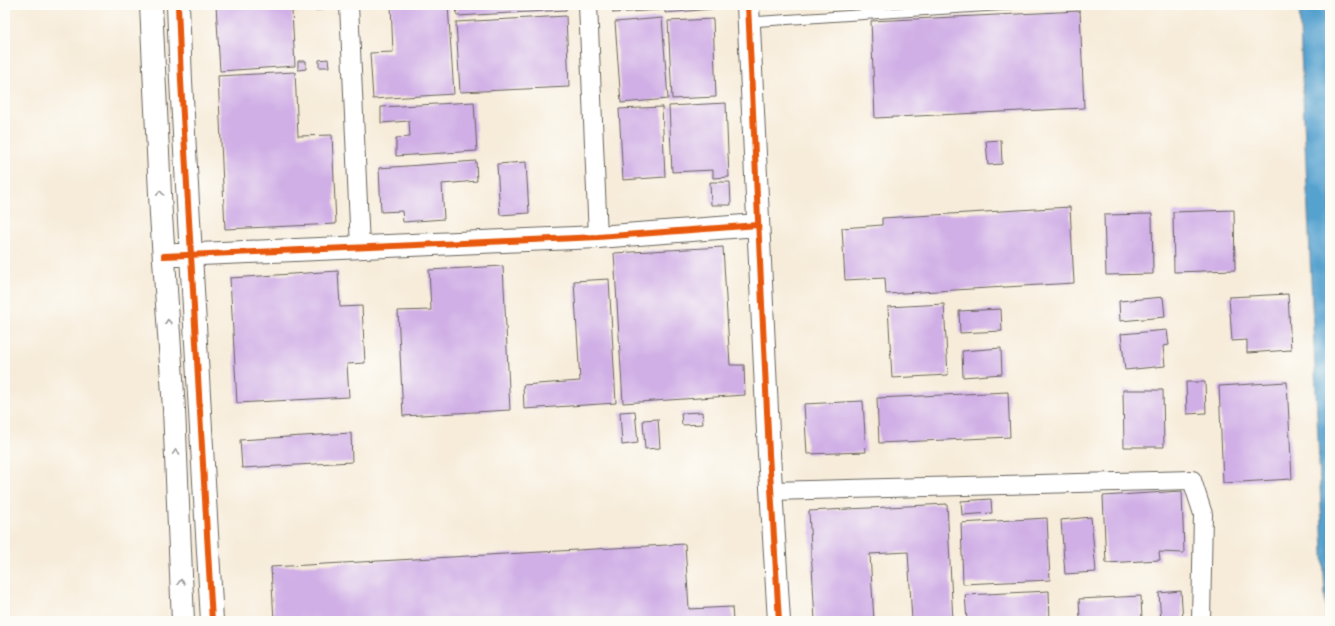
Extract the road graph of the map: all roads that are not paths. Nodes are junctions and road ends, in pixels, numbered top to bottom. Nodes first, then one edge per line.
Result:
1 (151, 5) edge
2 (178, 5) edge
3 (349, 5) edge
4 (588, 5) edge
5 (1009, 5) edge
6 (748, 13) edge
7 (758, 225) junction
8 (598, 237) junction
9 (360, 247) junction
10 (191, 255) junction
11 (164, 256) junction
12 (771, 491) junction
13 (183, 621) edge
14 (212, 621) edge
15 (779, 621) edge
16 (1202, 621) edge

11 -> 1 street
2 - 10 street
3 - 9 street
4 - 8 street
5 - 6 lane
6 - 7 street
7 - 8 street
7 - 12 street
8 - 9 street
9 - 10 street
10 - 11 street
10 - 14 street
13 -> 11 street
12 - 15 street
12 - 16 street

